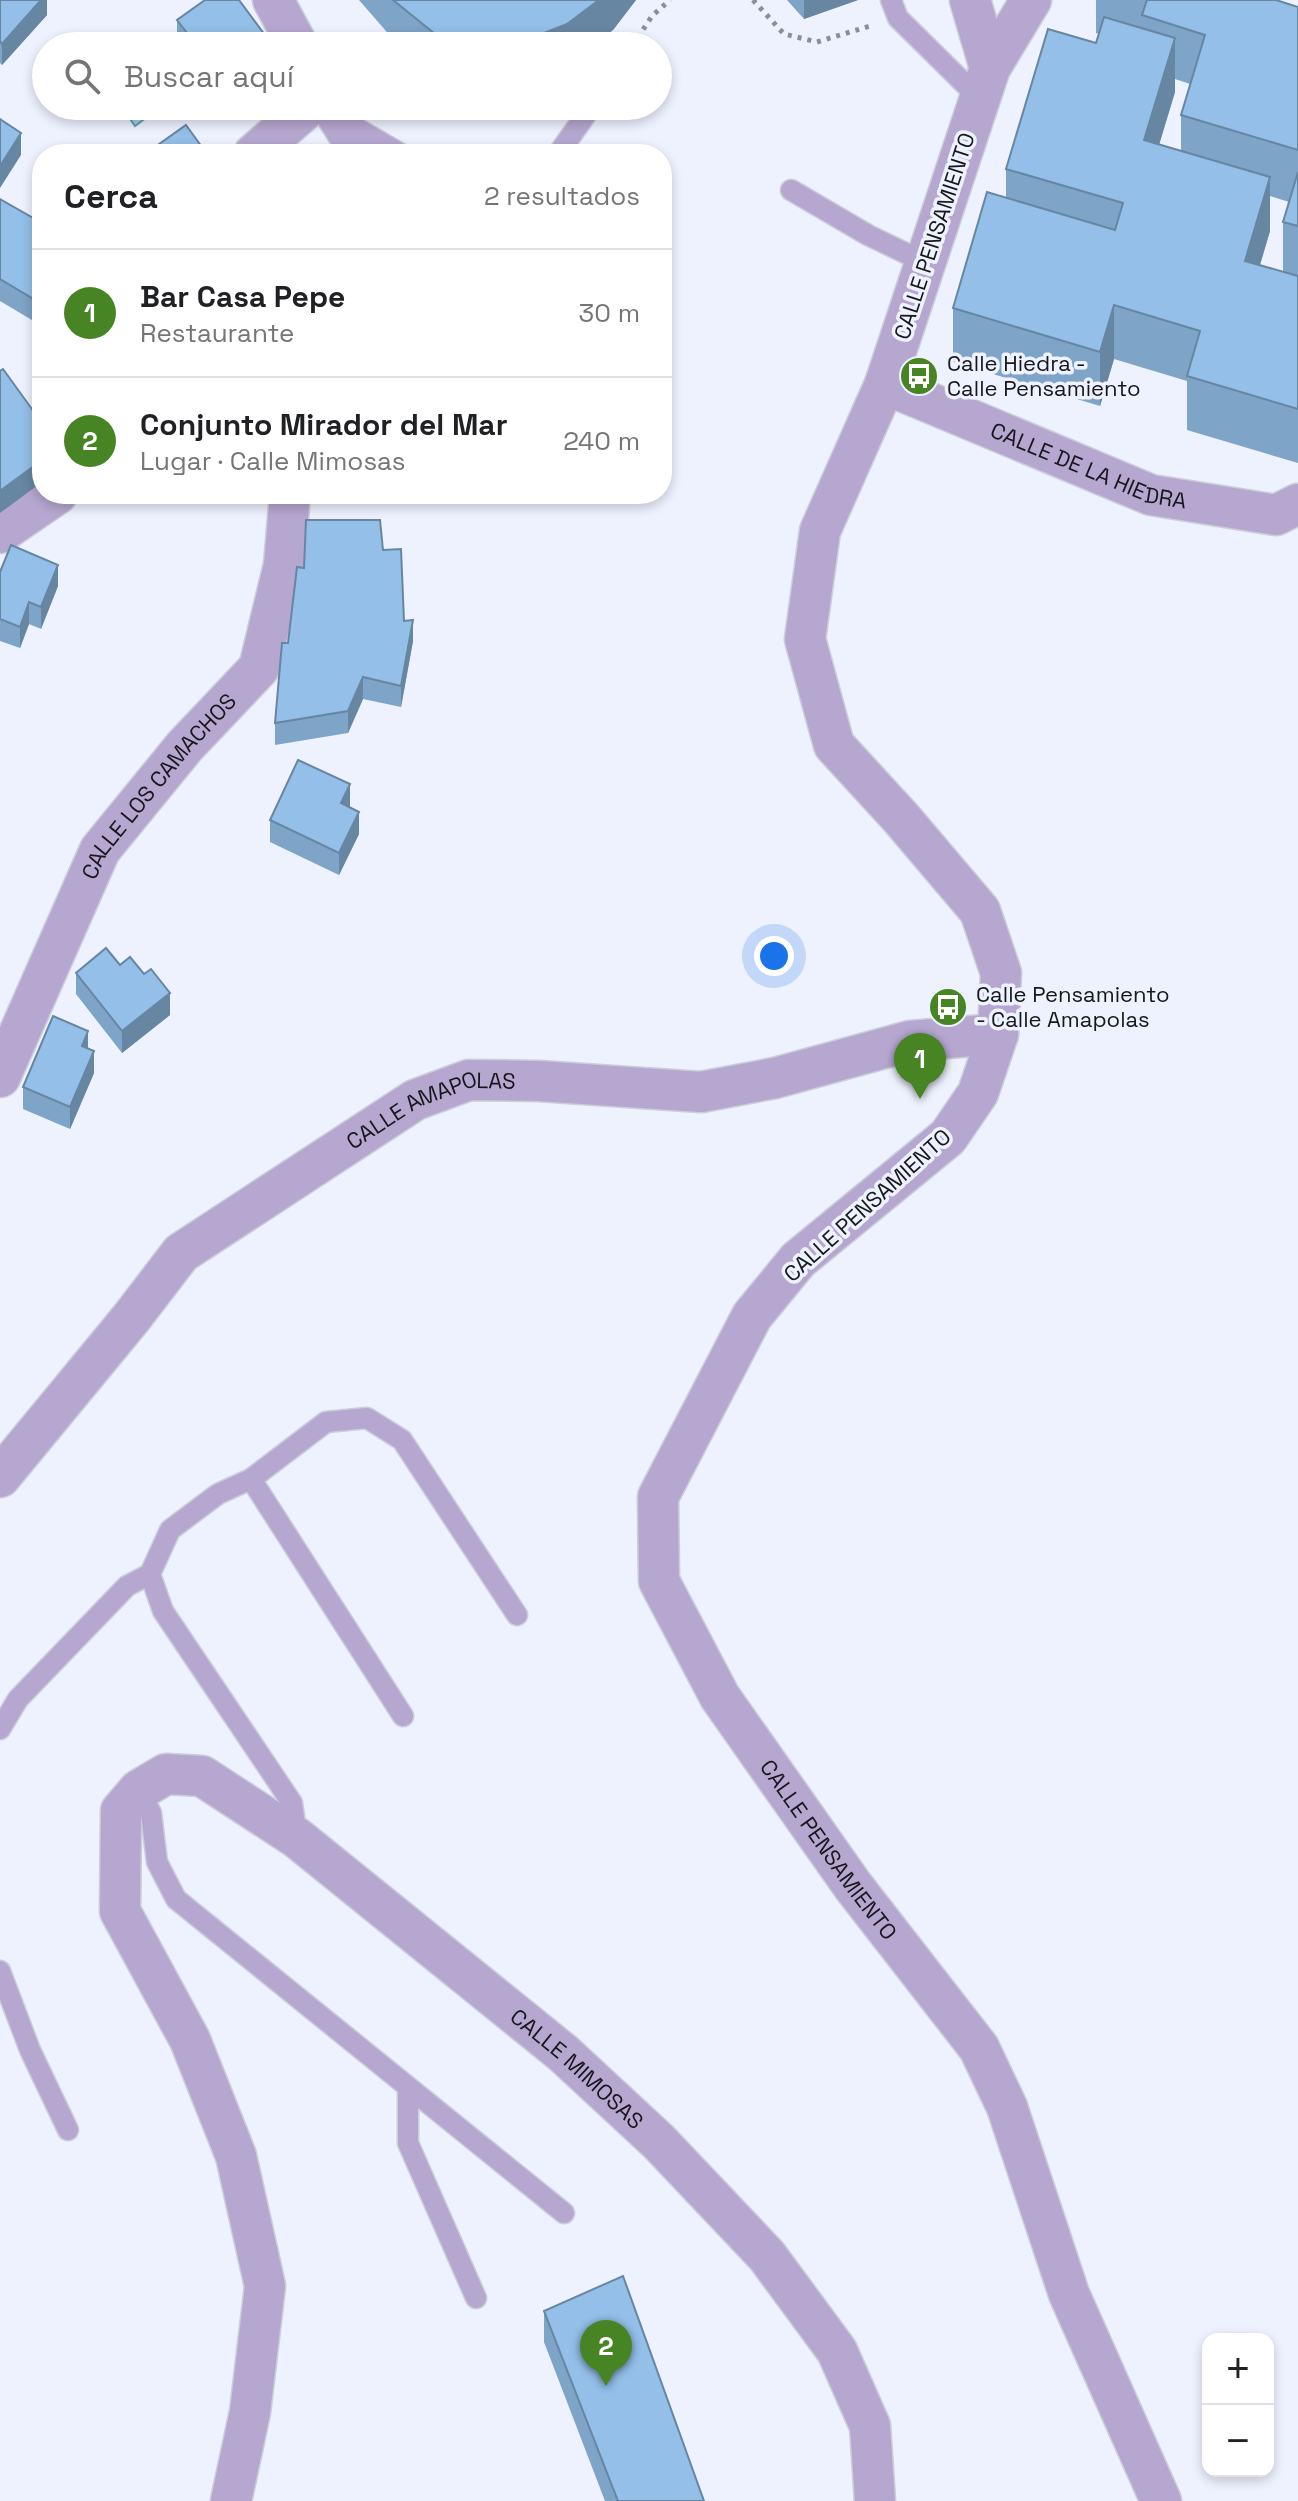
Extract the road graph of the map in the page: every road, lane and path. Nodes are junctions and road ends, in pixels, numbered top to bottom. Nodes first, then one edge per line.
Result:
1 (273, 0) edge
2 (670, 0) edge
3 (753, 0) edge
4 (970, 0) edge
5 (1031, 0) edge
6 (894, 9) edge
7 (290, 32) edge
8 (641, 32) edge
9 (984, 83) junction
10 (310, 120) edge
11 (334, 120) edge
12 (343, 120) edge
13 (582, 120) edge
14 (270, 144) edge
15 (353, 144) edge
16 (384, 144) edge
17 (565, 144) edge
18 (791, 190) dead end
19 (924, 262) junction
20 (885, 384) junction
21 (42, 504) edge
22 (289, 504) edge
23 (1298, 504) edge
24 (0, 533) edge
25 (998, 1034) junction
26 (0, 1077) edge
27 (0, 1477) edge
28 (251, 1479) junction
29 (150, 1574) junction
30 (517, 1615) dead end
31 (403, 1716) dead end
32 (0, 1729) edge
33 (139, 1790) junction
34 (297, 1838) junction
35 (0, 1971) edge
36 (408, 2087) junction
37 (68, 2130) dead end
38 (564, 2213) dead end
39 (476, 2298) dead end
40 (231, 2501) edge
41 (875, 2501) edge
42 (1161, 2501) edge

1 - 7 street
2 - 8 path
3 - 6 path
4 - 9 street
5 - 9 street, CALLE PENSAMIENTO
6 - 9 lane
9 - 19 street, CALLE PENSAMIENTO
10 - 14 street
11 - 15 street
12 - 16 lane
13 - 17 lane
18 - 19 lane
19 - 20 street, CALLE PENSAMIENTO
20 - 23 street, CALLE DE LA HIEDRA
20 - 25 street, CALLE PENSAMIENTO
21 - 24 street
22 - 26 street, CALLE LOS CAMACHOS
25 - 27 street, CALLE AMAPOLAS
25 - 42 street, CALLE PENSAMIENTO
28 - 29 lane
28 - 30 lane
28 - 31 lane
29 - 32 lane
29 - 34 lane
33 - 34 street, CALLE MIMOSAS
33 - 36 lane
33 - 40 street
34 - 41 street, CALLE MIMOSAS
35 - 37 lane
36 - 38 lane
36 - 39 lane

